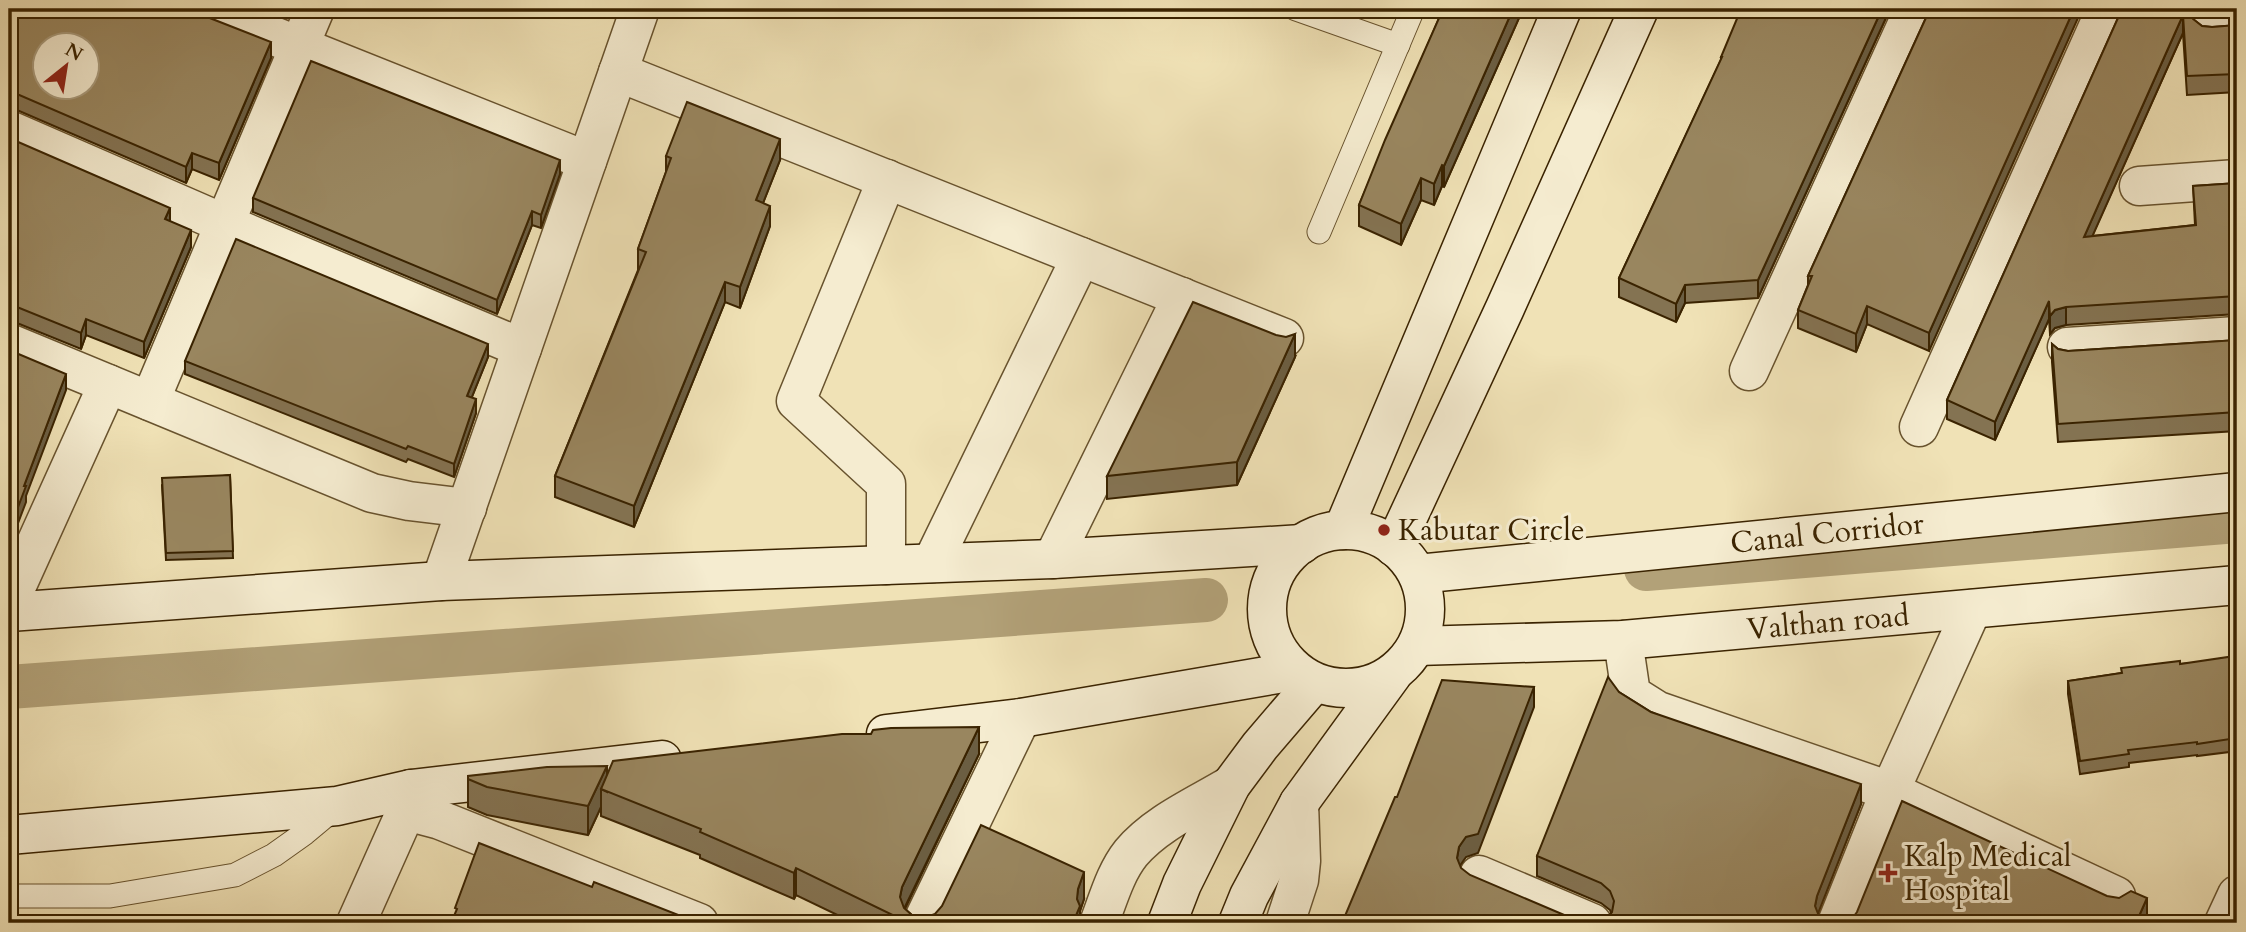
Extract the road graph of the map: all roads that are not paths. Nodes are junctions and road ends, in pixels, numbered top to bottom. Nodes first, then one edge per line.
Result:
1 (206, 9) edge
2 (316, 9) edge
3 (640, 9) edge
4 (1296, 9) edge
5 (1413, 9) edge
6 (1562, 9) edge
7 (1639, 9) edge
8 (1914, 9) edge
9 (2106, 9) edge
10 (1398, 45) junction
11 (300, 46) junction
12 (618, 72) junction
13 (9, 130) edge
14 (587, 161) junction
15 (887, 179) junction
16 (2237, 179) edge
17 (2139, 186) dead end
18 (225, 224) junction
19 (1320, 232) dead end
20 (1081, 257) junction
21 (1182, 297) junction
22 (2237, 335) edge
23 (1284, 338) edge
24 (9, 343) edge
25 (2067, 347) dead end
26 (522, 348) junction
27 (1749, 371) dead end
28 (108, 384) junction
29 (150, 401) junction
30 (1919, 427) dead end
31 (2237, 492) edge
32 (467, 508) junction
33 (1343, 530) junction
34 (1302, 544) junction
35 (22, 545) edge
36 (1053, 559) junction
37 (1406, 560) junction
38 (932, 563) junction
39 (886, 565) junction
40 (441, 581) junction
41 (2237, 585) edge
42 (9, 603) edge
43 (1972, 609) junction
44 (9, 612) edge
45 (1623, 640) junction
46 (1417, 646) junction
47 (1392, 675) junction
48 (1305, 677) junction
49 (1021, 718) junction
50 (855, 737) edge
51 (702, 755) edge
52 (1231, 785) junction
53 (1890, 791) junction
54 (409, 800) junction
55 (1299, 803) junction
56 (337, 806) junction
57 (9, 835) edge
58 (1479, 875) dead end
59 (2237, 895) edge
60 (9, 896) edge
61 (2116, 896) edge
62 (356, 923) edge
63 (699, 923) edge
64 (922, 923) edge
65 (1099, 923) edge
66 (1167, 923) edge
67 (1238, 923) edge
68 (1285, 923) edge
69 (1592, 923) edge
70 (1837, 923) edge
71 (2224, 923) edge

1 - 11 street
2 - 11 street
3 - 12 street
4 - 10 lane
5 - 10 lane
6 - 33 street
7 - 37 street
8 - 27 street
9 - 30 street
10 - 19 lane
11 - 14 street
11 - 18 street
12 - 14 street
12 - 15 street
13 - 18 street
14 - 26 street
15 - 20 street
15 - 39 street
16 - 17 street
18 - 26 street
18 - 29 street
20 - 21 street
20 - 38 street
21 - 23 street
21 - 36 street
22 - 25 street
24 - 28 street
26 - 32 street
28 - 29 street
28 - 35 street
29 - 32 street
31 - 37 street, Canal Corridor
32 - 40 street
33 - 34 street
33 - 37 street
34 - 36 street
34 - 48 street
35 - 42 street
36 - 38 street
37 - 46 street
38 - 39 street
39 - 40 street
40 - 44 street
41 - 43 street, Valthan road
43 - 45 street, Valthan road
43 - 53 street
45 - 46 street, Valthan road
45 - 53 street
46 - 47 street
47 - 48 street
47 - 55 street
48 - 49 street
48 - 52 street
49 - 50 street
49 - 64 street
51 - 54 street
52 - 65 street
52 - 66 street
53 - 61 street
53 - 70 street
54 - 56 street
54 - 62 street
54 - 63 street
55 - 67 street
55 - 68 street
56 - 57 street
56 - 60 lane
58 - 69 street
59 - 71 street

